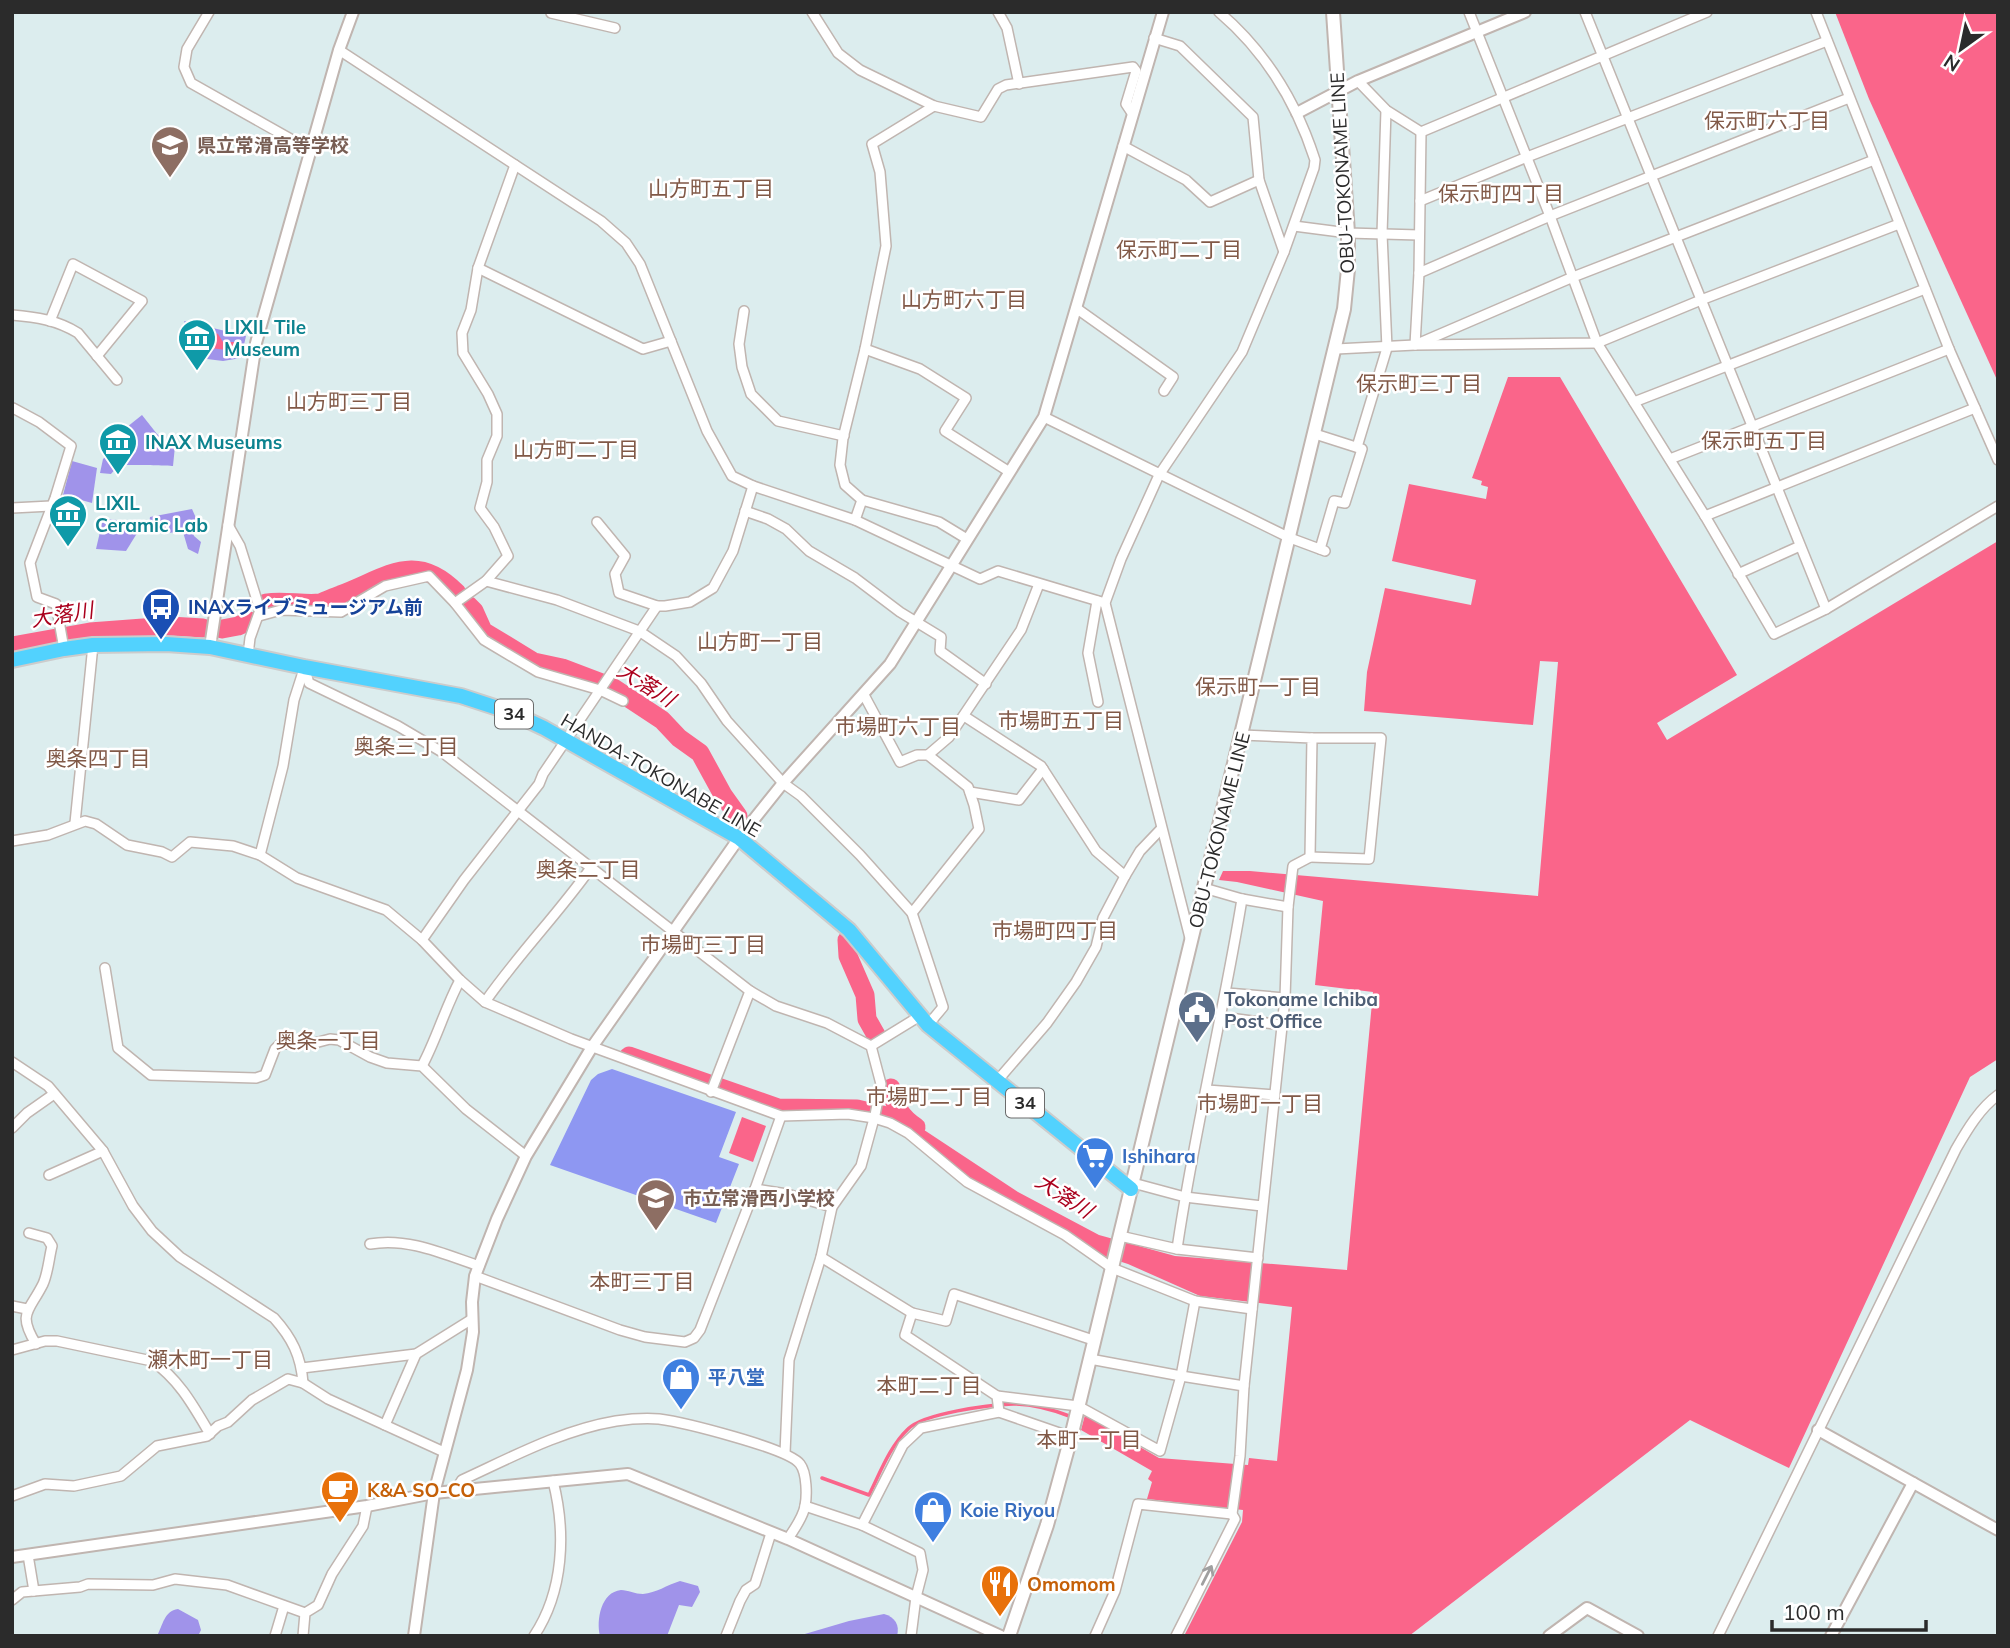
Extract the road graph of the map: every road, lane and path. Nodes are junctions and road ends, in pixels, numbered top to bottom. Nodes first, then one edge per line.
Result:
1 (209, 12) edge
2 (353, 12) edge
3 (812, 12) edge
4 (998, 12) edge
5 (1163, 12) edge
6 (1219, 12) edge
7 (1333, 12) edge
8 (1469, 12) edge
9 (1525, 12) edge
10 (1585, 12) edge
11 (1707, 12) edge
12 (1815, 12) edge
13 (551, 13) edge
14 (615, 28) dead end
15 (1477, 32) junction
16 (1154, 38) junction
17 (1827, 41) junction
18 (339, 50) junction
19 (1603, 57) junction
20 (1358, 80) junction
21 (1019, 84) junction
22 (1339, 90) junction
23 (1503, 97) junction
24 (1849, 98) junction
25 (934, 106) junction
26 (1386, 110) junction
27 (1132, 113) junction
28 (1297, 113) junction
29 (1628, 119) junction
30 (1421, 132) junction
31 (1123, 146) junction
32 (310, 150) junction
33 (1527, 157) junction
34 (1874, 160) junction
35 (515, 165) junction
36 (1651, 176) junction
37 (1259, 180) junction
38 (1420, 201) junction
39 (1550, 216) junction
40 (1899, 224) junction
41 (1294, 226) junction
42 (1348, 233) junction
43 (1382, 234) junction
44 (1419, 235) junction
45 (1675, 237) junction
46 (1284, 252) junction
47 (478, 268) junction
48 (1419, 273) junction
49 (1573, 277) junction
50 (1925, 289) junction
51 (1701, 300) junction
52 (1076, 308) junction
53 (744, 312) dead end
54 (12, 315) edge
55 (50, 321) junction
56 (671, 341) junction
57 (1597, 343) junction
58 (1415, 345) junction
59 (1387, 348) junction
60 (865, 349) junction
61 (1336, 349) junction
62 (1949, 349) junction
63 (97, 356) junction
64 (1728, 366) junction
65 (117, 380) dead end
66 (1164, 391) dead end
67 (1634, 402) junction
68 (13, 408) edge
69 (1975, 408) junction
70 (1044, 417) junction
71 (1752, 426) junction
72 (1315, 435) junction
73 (844, 436) junction
74 (1357, 447) junction
75 (1670, 459) junction
76 (1998, 460) edge
77 (1008, 471) junction
78 (1159, 475) junction
79 (753, 486) junction
80 (1777, 487) junction
81 (862, 500) junction
82 (51, 506) junction
83 (1998, 506) edge
84 (12, 508) edge
85 (745, 511) junction
86 (1705, 516) junction
87 (855, 520) junction
88 (597, 522) dead end
89 (228, 525) junction
90 (1290, 538) junction
91 (967, 539) junction
92 (1800, 546) junction
93 (951, 566) junction
94 (1738, 573) junction
95 (486, 581) junction
96 (1039, 584) junction
97 (1101, 602) junction
98 (455, 603) junction
99 (657, 606) junction
100 (1826, 609) junction
101 (259, 616) junction
102 (916, 622) junction
103 (639, 631) junction
104 (64, 644) junction
105 (93, 645) junction
106 (210, 647) junction
107 (248, 655) junction
108 (12, 660) edge
109 (304, 667) junction
110 (986, 684) junction
111 (604, 685) junction
112 (864, 695) junction
113 (623, 701) dead end
114 (1098, 702) dead end
115 (964, 716) junction
116 (1242, 735) junction
117 (1311, 738) junction
118 (565, 740) junction
119 (928, 755) junction
120 (1043, 769) junction
121 (783, 783) junction
122 (970, 792) junction
123 (517, 811) junction
124 (75, 823) junction
125 (1161, 829) junction
126 (739, 838) junction
127 (12, 841) edge
128 (260, 855) junction
129 (1310, 857) junction
130 (590, 869) junction
131 (1125, 876) junction
132 (1204, 888) junction
133 (1242, 899) junction
134 (1288, 907) junction
135 (912, 914) junction
136 (671, 931) junction
137 (422, 940) junction
138 (1191, 943) junction
139 (105, 968) dead end
140 (460, 980) junction
141 (750, 991) junction
142 (1227, 993) junction
143 (1285, 998) junction
144 (485, 1002) junction
145 (1222, 1017) junction
146 (924, 1020) junction
147 (1282, 1025) junction
148 (872, 1046) junction
149 (592, 1047) junction
150 (12, 1062) edge
151 (422, 1066) junction
152 (997, 1081) junction
153 (1207, 1090) junction
154 (711, 1092) junction
155 (54, 1094) junction
156 (1274, 1095) junction
157 (1998, 1095) edge
158 (875, 1113) junction
159 (781, 1116) junction
160 (12, 1128) edge
161 (103, 1151) junction
162 (526, 1156) junction
163 (49, 1175) dead end
164 (1132, 1186) junction
165 (755, 1189) junction
166 (1185, 1197) junction
167 (1262, 1206) junction
168 (832, 1207) junction
169 (29, 1233) dead end
170 (1120, 1239) junction
171 (370, 1244) dead end
172 (1177, 1250) junction
173 (821, 1257) junction
174 (1258, 1258) junction
175 (1113, 1265) junction
176 (477, 1271) junction
177 (1195, 1301) junction
178 (12, 1306) edge
179 (27, 1309) junction
180 (1252, 1309) junction
181 (912, 1313) junction
182 (472, 1319) junction
183 (1093, 1340) junction
184 (36, 1344) junction
185 (12, 1350) edge
186 (416, 1354) junction
187 (1090, 1359) junction
188 (302, 1368) junction
189 (1181, 1376) junction
190 (303, 1383) junction
191 (1244, 1386) junction
192 (997, 1398) junction
193 (1077, 1409) junction
194 (999, 1412) junction
195 (385, 1425) junction
196 (1818, 1430) junction
197 (1072, 1431) junction
198 (210, 1434) junction
199 (444, 1452) junction
200 (785, 1453) junction
201 (553, 1481) junction
202 (1913, 1483) junction
203 (455, 1491) junction
204 (434, 1493) junction
205 (12, 1496) edge
206 (367, 1506) junction
207 (805, 1506) junction
208 (1232, 1514) junction
209 (862, 1525) junction
210 (1998, 1530) edge
211 (771, 1533) junction
212 (788, 1539) junction
213 (28, 1555) junction
214 (12, 1557) edge
215 (34, 1591) junction
216 (916, 1597) junction
217 (12, 1600) edge
218 (285, 1606) junction
219 (305, 1613) junction
220 (275, 1636) edge
221 (303, 1636) edge
222 (414, 1636) edge
223 (534, 1636) edge
224 (726, 1636) edge
225 (911, 1636) edge
226 (1001, 1636) edge
227 (1009, 1636) edge
228 (1095, 1636) edge
229 (1176, 1636) edge
230 (1549, 1636) edge
231 (1638, 1636) edge
232 (1718, 1636) edge
233 (1831, 1636) edge

1 - 32 street
2 - 18 street
3 - 25 street
4 - 21 street
5 - 16 street
6 - 28 street
7 - 22 main road, OBU-TOKONAME LINE
8 - 15 street
9 - 15 street
10 - 19 street
11 - 19 street
12 - 17 street
13 - 14 street
15 - 20 street
15 - 23 street
16 - 27 street
16 - 37 street
17 - 24 street
17 - 29 street
18 - 32 street
18 - 35 street
19 - 23 street
19 - 29 street
20 - 22 street
20 - 26 street
21 - 25 street
21 - 27 street
22 - 28 street
22 - 42 main road, OBU-TOKONAME LINE
23 - 30 street
23 - 33 street
24 - 34 street
24 - 36 street
25 - 60 street
26 - 30 street
26 - 43 street
27 - 31 street
28 - 41 street
29 - 33 street
29 - 36 street
30 - 38 street
31 - 37 street
31 - 52 street
32 - 89 street
33 - 38 street
33 - 39 street
34 - 40 street
34 - 45 street
35 - 47 street
35 - 56 street
36 - 39 street
36 - 45 street
37 - 46 street
38 - 44 street
39 - 48 street
39 - 49 street
40 - 50 street
40 - 51 street
41 - 42 street
41 - 46 street
42 - 43 street
42 - 61 main road, OBU-TOKONAME LINE
43 - 44 street
43 - 59 street
44 - 48 street
45 - 49 street
45 - 51 street
46 - 78 street
47 - 56 street
47 - 95 street
48 - 58 street
49 - 57 street
49 - 58 street
50 - 62 street
50 - 64 street
51 - 57 street
51 - 64 street
52 - 66 street
52 - 70 street
53 - 73 street
54 - 55 street
55 - 63 street
55 - 63 street
56 - 79 street
57 - 58 street
57 - 67 street
58 - 59 street
59 - 61 street
59 - 74 street
60 - 73 street
60 - 77 street
61 - 72 main road, OBU-TOKONAME LINE
62 - 69 street
62 - 71 street
63 - 65 street
64 - 67 street
64 - 71 street
67 - 75 street
68 - 82 street
69 - 76 street
69 - 80 street
70 - 77 street
70 - 78 street
71 - 75 street
71 - 80 street
72 - 74 street
72 - 90 main road, OBU-TOKONAME LINE
73 - 81 street
74 - 90 street
75 - 86 street
77 - 91 street
78 - 90 street
78 - 97 street
79 - 85 street
79 - 87 street
80 - 86 street
80 - 92 street
81 - 87 street
81 - 91 street
82 - 84 street
82 - 104 street
83 - 100 street
85 - 99 street
85 - 102 street
86 - 94 street
87 - 93 street
88 - 99 street
89 - 101 street
89 - 106 street
90 - 116 main road, OBU-TOKONAME LINE
91 - 93 street
92 - 94 street
92 - 100 street
93 - 96 street
93 - 102 street
94 - 100 street
95 - 98 street
95 - 103 street
96 - 97 street
96 - 110 street
97 - 114 street
97 - 125 street
98 - 101 street
98 - 111 street
99 - 103 street
101 - 107 street
102 - 110 street
102 - 112 street
103 - 111 street
103 - 121 street
104 - 105 main road, HANDA-TOKONABE LINE / 34
104 - 108 main road, HANDA-TOKONABE LINE / 34
105 - 106 main road, HANDA-TOKONABE LINE / 34
105 - 124 street
106 - 107 main road, HANDA-TOKONABE LINE / 34
107 - 109 main road, HANDA-TOKONABE LINE / 34
109 - 118 main road, HANDA-TOKONABE LINE / 34
109 - 123 street
109 - 128 street
110 - 115 street
111 - 113 street
111 - 118 street
112 - 119 street
112 - 121 street
115 - 119 street
115 - 120 street
116 - 117 street
116 - 132 main road, OBU-TOKONAME LINE
117 - 129 street
117 - 129 street
118 - 123 street
118 - 126 main road, HANDA-TOKONABE LINE / 34
119 - 122 street
120 - 122 street
120 - 131 street
121 - 126 street
121 - 135 street
122 - 135 street
123 - 130 street
123 - 137 street
124 - 127 street
124 - 128 street
125 - 131 street
125 - 138 street
126 - 136 street
126 - 146 main road, HANDA-TOKONABE LINE / 34
128 - 137 street
129 - 134 street
130 - 136 street
130 - 144 street
131 - 152 street
132 - 133 street
132 - 138 main road, OBU-TOKONAME LINE
133 - 134 street
133 - 142 street
134 - 143 street
135 - 146 street
136 - 141 street
136 - 149 street
137 - 140 street
138 - 164 main road, OBU-TOKONAME LINE
139 - 151 street
140 - 144 street
140 - 151 street
141 - 148 street
141 - 154 street
142 - 143 street
142 - 145 street
143 - 147 street
144 - 149 street
145 - 147 street
145 - 153 street
146 - 148 street
146 - 152 main road, HANDA-TOKONABE LINE / 34
147 - 156 street
148 - 158 street
149 - 154 street
149 - 162 street
150 - 155 street
151 - 162 street
152 - 164 main road, HANDA-TOKONABE LINE / 34
153 - 156 street
153 - 166 street
154 - 159 street
155 - 160 street
155 - 161 street
156 - 167 street
157 - 196 street
158 - 159 street
158 - 168 street
158 - 175 street
159 - 165 street
161 - 163 street
161 - 188 street
162 - 176 street
164 - 166 street
164 - 170 main road, OBU-TOKONAME LINE
165 - 168 street
165 - 176 street
166 - 167 street
166 - 172 street
167 - 174 street
168 - 173 street
169 - 179 street
170 - 172 street
170 - 175 main road, OBU-TOKONAME LINE
171 - 176 street
172 - 174 street
173 - 181 street
173 - 200 street
174 - 180 street
175 - 177 street
175 - 183 main road, OBU-TOKONAME LINE
176 - 182 street
177 - 180 street
177 - 189 street
178 - 179 street
179 - 184 street
180 - 191 street
181 - 183 street
181 - 192 street
182 - 186 street
182 - 199 street
183 - 187 main road, OBU-TOKONAME LINE
184 - 185 street
184 - 198 street
186 - 188 street
186 - 195 street
187 - 189 street
187 - 193 main road, OBU-TOKONAME LINE
188 - 190 street
189 - 191 street
189 - 193 street
190 - 195 street
190 - 198 street
191 - 208 street
192 - 193 street
192 - 194 street
193 - 197 main road, OBU-TOKONAME LINE
194 - 197 street
194 - 209 street
195 - 199 street
196 - 202 street
196 - 232 street
197 - 227 main road, OBU-TOKONAME LINE
198 - 205 street
199 - 204 street
200 - 203 street
200 - 207 street
201 - 203 street
201 - 211 street
201 - 223 street
202 - 210 street
202 - 233 street
203 - 204 street
204 - 206 street
204 - 222 street
206 - 213 street
206 - 219 street
207 - 209 street
207 - 212 street
208 - 228 street
229 -> 208 street
209 - 216 street
211 - 212 street
211 - 224 street
212 - 216 street
213 - 214 street
213 - 215 street
215 - 217 street
215 - 218 street
216 - 225 street
216 - 226 street
218 - 219 street
218 - 220 street
219 - 221 street
230 - 231 street

